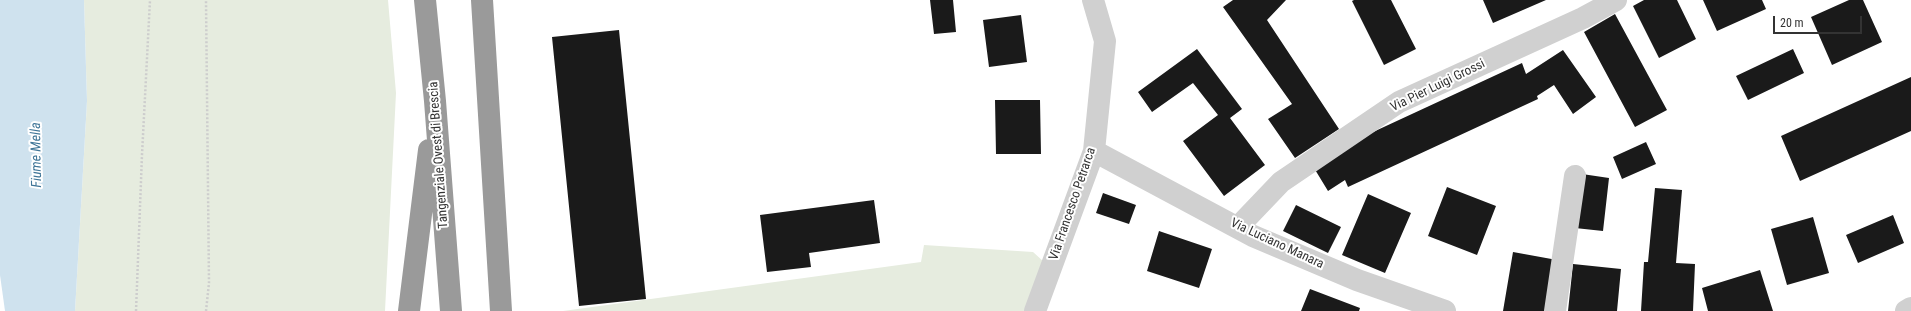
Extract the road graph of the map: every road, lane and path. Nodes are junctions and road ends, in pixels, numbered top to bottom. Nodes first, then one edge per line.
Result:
1 (150, 0) edge
2 (206, 0) edge
3 (425, 0) edge
4 (482, 0) edge
5 (1093, 0) edge
6 (1616, 0) edge
7 (435, 101) junction
8 (1094, 151) junction
9 (1575, 176) dead end
10 (1238, 227) junction
11 (1911, 308) edge
12 (136, 311) edge
13 (206, 311) edge
14 (409, 311) edge
15 (451, 311) edge
16 (501, 311) edge
17 (1035, 311) edge
18 (1445, 311) edge
19 (1555, 311) edge
20 (1906, 311) edge

1 - 12 path
2 - 13 path
3 - 7 highway, Tangenziale Ovest di Brescia
4 - 16 highway
5 - 8 street, Via Francesco Petrarca
6 - 10 street, Via Pier Luigi Grossi
7 - 14 highway
7 - 15 highway, Tangenziale Ovest di Brescia
8 - 10 street, Via Luciano Manara
8 - 17 street, Via Francesco Petrarca
9 - 19 street
10 - 18 street, Via Luciano Manara
11 - 20 street

